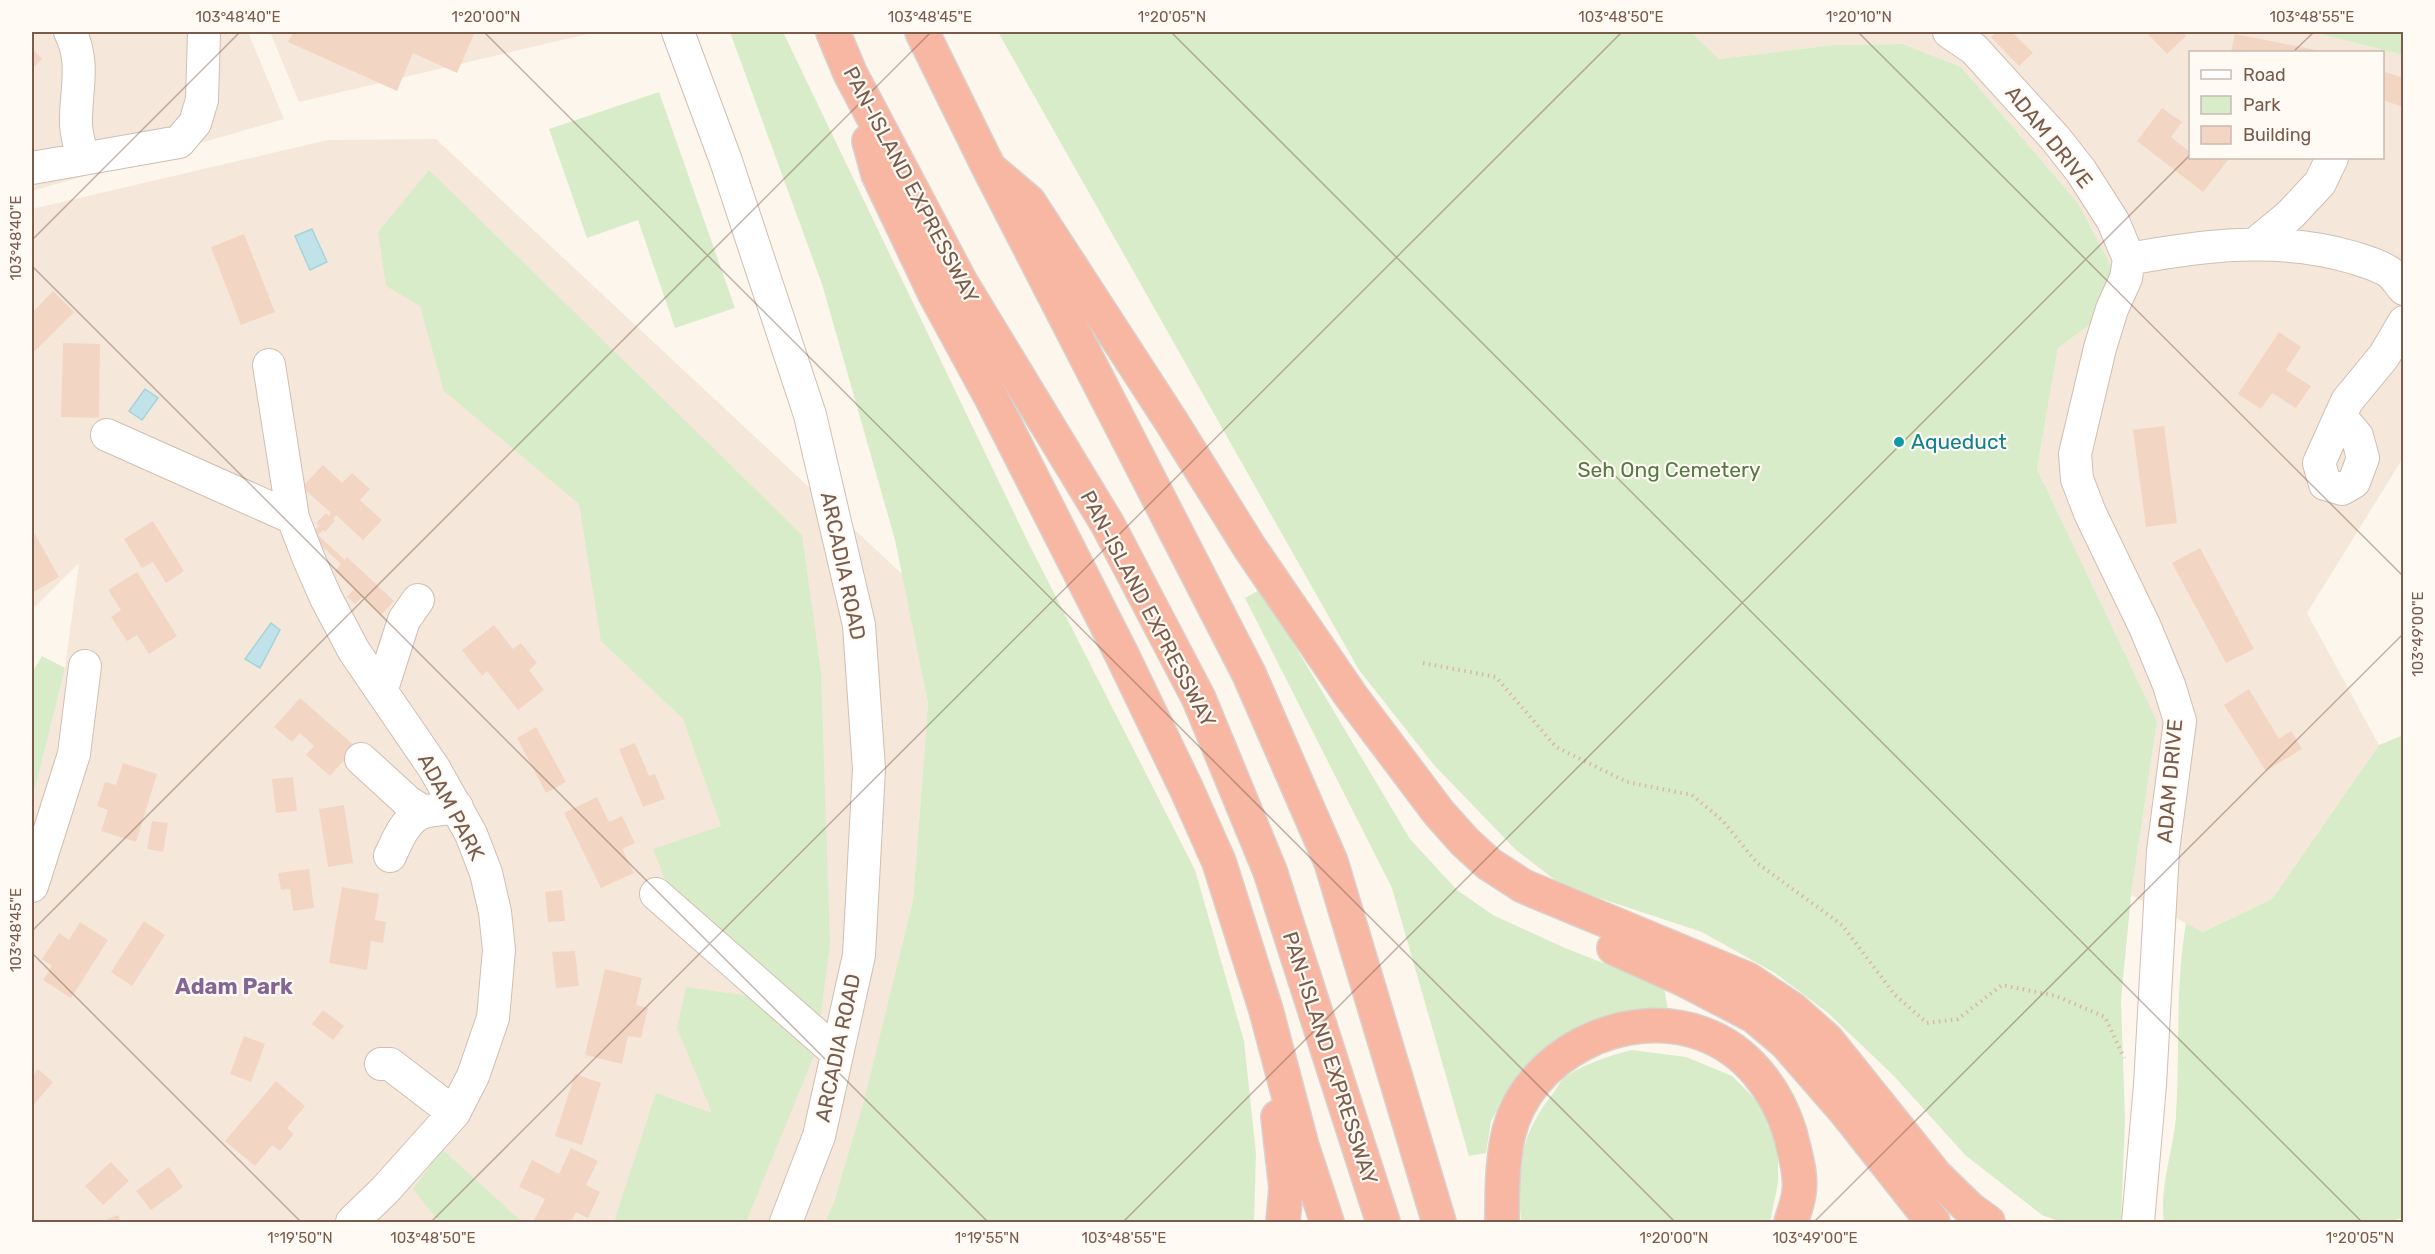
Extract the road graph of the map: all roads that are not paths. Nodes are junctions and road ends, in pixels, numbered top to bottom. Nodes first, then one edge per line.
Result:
1 (70, 32) edge
2 (204, 32) edge
3 (678, 32) edge
4 (833, 32) edge
5 (922, 32) edge
6 (1949, 32) edge
7 (850, 73) junction
8 (83, 158) junction
9 (2332, 159) edge
10 (32, 168) edge
11 (989, 168) junction
12 (2256, 243) junction
13 (2129, 259) junction
14 (2403, 290) edge
15 (2403, 322) edge
16 (269, 365) dead end
17 (2340, 416) dead end
18 (107, 435) dead end
19 (293, 518) junction
20 (418, 600) dead end
21 (85, 666) dead end
22 (381, 689) junction
23 (361, 759) dead end
24 (457, 807) junction
25 (424, 812) junction
26 (390, 856) dead end
27 (32, 886) edge
28 (1523, 886) junction
29 (656, 894) dead end
30 (1266, 1010) junction
31 (837, 1053) junction
32 (381, 1064) dead end
33 (454, 1113) junction
34 (352, 1222) edge
35 (786, 1222) edge
36 (1283, 1222) edge
37 (1326, 1222) edge
38 (1383, 1222) edge
39 (1438, 1222) edge
40 (1502, 1222) edge
41 (1791, 1222) edge
42 (1934, 1222) edge
43 (1988, 1222) edge
44 (2138, 1222) edge

1 - 8 street
2 - 8 street
3 - 31 street, ARCADIA ROAD
4 - 7 highway, PAN-ISLAND EXPRESSWAY
5 - 11 highway
6 - 13 street, ADAM DRIVE
7 - 30 highway
7 - 38 highway, PAN-ISLAND EXPRESSWAY
8 - 10 street
9 - 12 street
11 - 28 highway
11 - 39 highway
12 - 13 street
12 - 14 street
13 - 44 street, ADAM DRIVE
15 - 17 street
16 - 19 street, ADAM PARK
18 - 19 street
19 - 22 street, ADAM PARK
20 - 22 street
21 - 27 street
22 - 24 street, ADAM PARK
23 - 25 street
24 - 25 street
24 - 33 street, ADAM PARK
25 - 26 street
28 - 42 highway
28 - 43 highway
29 - 31 street
30 - 36 highway
30 - 37 highway
31 - 35 street, ARCADIA ROAD
32 - 33 street
33 - 34 street, ADAM PARK
40 - 41 highway

